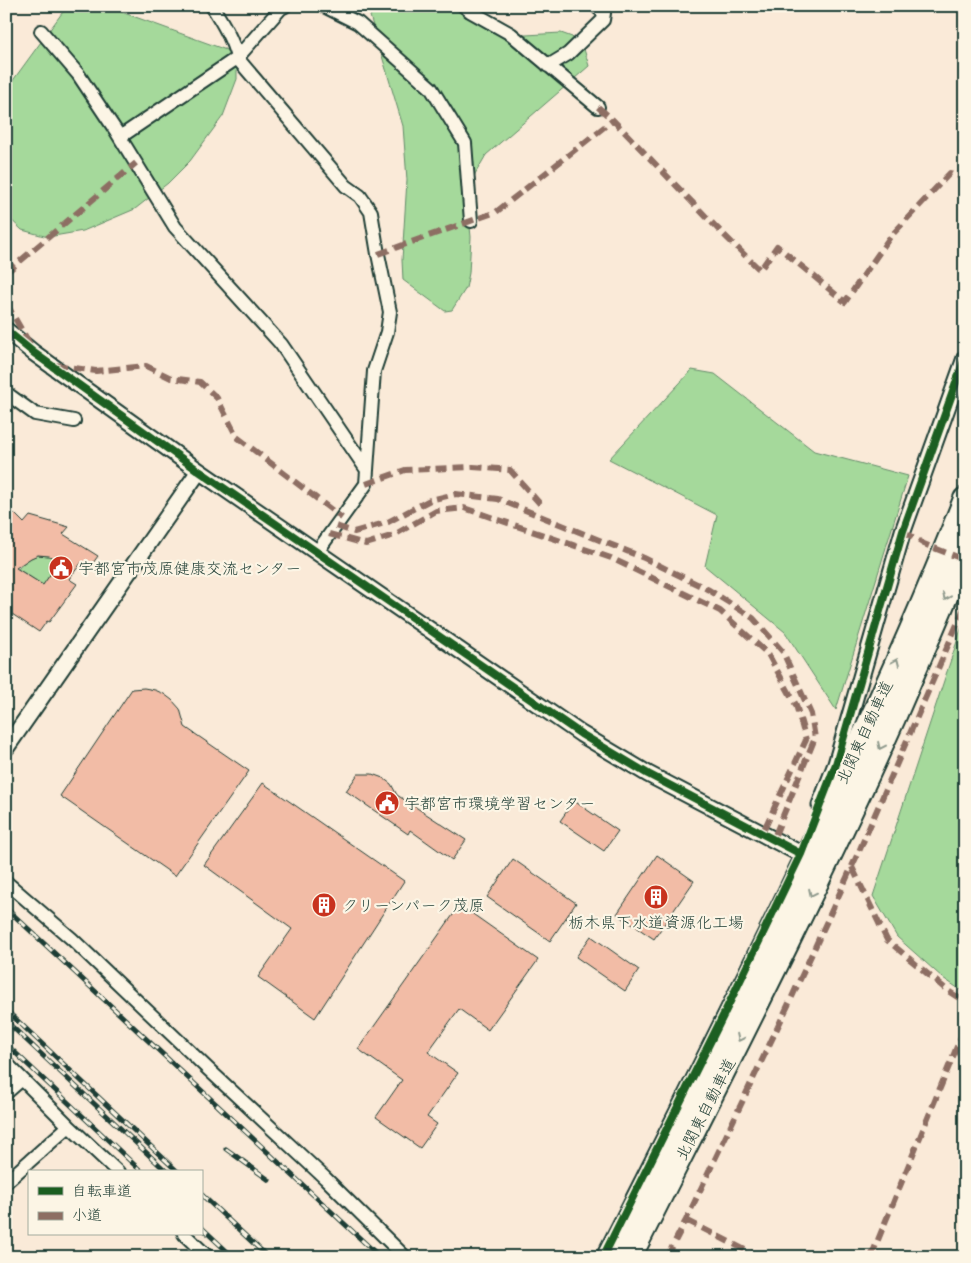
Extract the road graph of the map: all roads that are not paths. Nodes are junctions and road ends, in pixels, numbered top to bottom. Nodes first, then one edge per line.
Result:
1 (212, 6) edge
2 (285, 6) edge
3 (324, 6) edge
4 (464, 6) edge
5 (596, 6) edge
6 (41, 30) dead end
7 (237, 58) junction
8 (548, 66) junction
9 (598, 107) dead end
10 (120, 137) junction
11 (471, 221) dead end
12 (6, 330) edge
13 (965, 358) edge
14 (6, 393) edge
15 (74, 421) dead end
16 (367, 470) junction
17 (199, 471) junction
18 (965, 500) edge
19 (957, 546) edge
20 (317, 552) junction
21 (6, 748) edge
22 (801, 854) junction
23 (6, 882) edge
24 (6, 1063) edge
25 (22, 1078) junction
26 (6, 1093) edge
27 (69, 1126) junction
28 (116, 1170) edge
29 (6, 1182) edge
30 (186, 1236) edge
31 (208, 1257) edge
32 (405, 1257) edge
33 (602, 1257) edge
34 (608, 1257) edge
35 (630, 1257) edge

1 - 7 street
2 - 7 street
3 - 11 street
4 - 8 street
5 - 8 street
6 - 10 street
7 - 10 street
7 - 16 street
8 - 9 street
10 - 16 street
12 - 17 street
13 - 22 street
14 - 15 street
16 - 20 street
17 - 20 street
17 - 21 street
18 - 19 highway, 北関東自動車道
34 -> 19 highway, 北関東自動車道
19 -> 35 highway, 北関東自動車道
20 - 22 street
22 - 33 street
23 - 32 street
24 - 25 street
25 - 26 street
25 - 27 street
27 - 28 street
27 - 29 street
30 - 31 street

